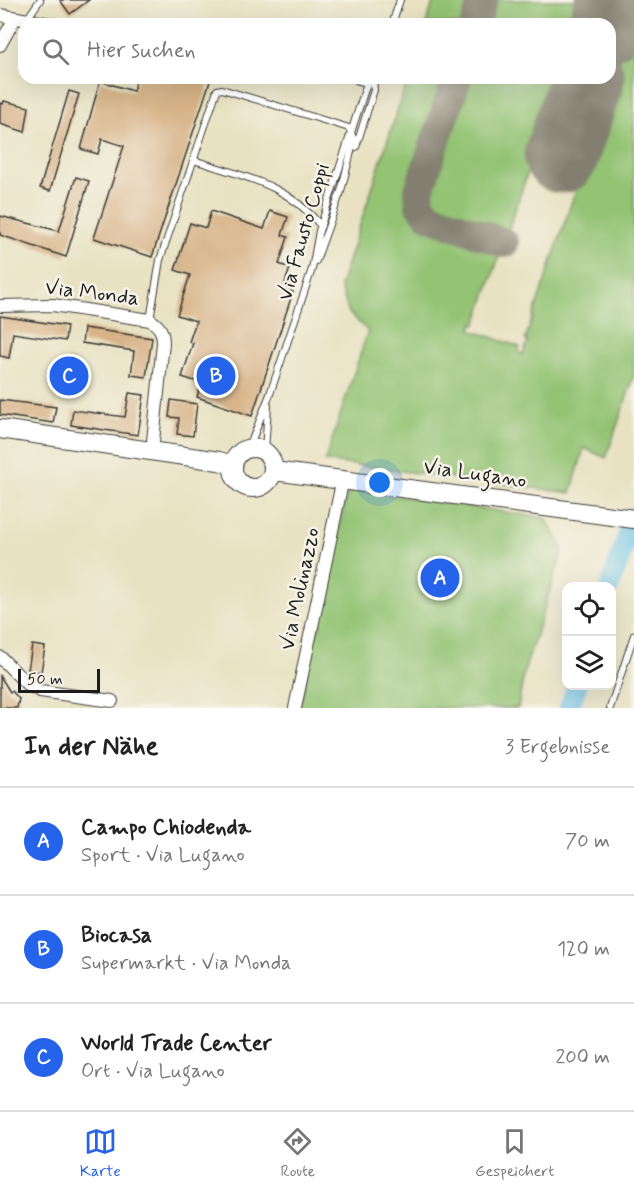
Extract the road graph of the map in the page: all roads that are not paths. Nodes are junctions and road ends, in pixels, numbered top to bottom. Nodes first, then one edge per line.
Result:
1 (40, 0) edge
2 (400, 0) edge
3 (0, 15) edge
4 (18, 18) edge
5 (22, 18) edge
6 (394, 18) edge
7 (18, 23) edge
8 (0, 45) edge
9 (366, 84) edge
10 (371, 84) edge
11 (352, 131) junction
12 (194, 160) junction
13 (340, 195) junction
14 (321, 226) junction
15 (312, 269) junction
16 (0, 306) edge
17 (150, 320) junction
18 (270, 394) junction
19 (0, 429) edge
20 (245, 449) junction
21 (152, 451) junction
22 (265, 451) junction
23 (233, 465) junction
24 (273, 471) junction
25 (343, 478) junction
26 (634, 519) edge
27 (634, 635) edge
28 (0, 657) edge
29 (112, 705) edge
30 (295, 708) edge
31 (610, 708) edge

1 - 5 lane
2 - 6 lane
3 - 4 street
7 - 8 street
9 - 11 lane, Via Fausto Coppi
10 - 13 lane
11 - 12 lane
11 - 13 lane
11 - 14 lane, Via Fausto Coppi
12 - 14 lane
12 - 17 lane
13 - 15 lane
14 - 15 lane, Via Fausto Coppi
15 - 18 lane, Via Fausto Coppi
16 - 17 street, Via Monda
17 - 21 street, Via Monda
18 - 20 lane, Via Fausto Coppi
18 - 22 lane, Via Fausto Coppi
19 - 21 main road
20 - 22 main road
20 - 23 main road
21 - 23 main road
22 - 24 main road
23 - 24 main road
24 - 25 main road, Via Lugano
25 - 26 main road, Via Lugano
25 - 30 street, Via Molinazzo
27 - 31 lane
28 - 29 street

